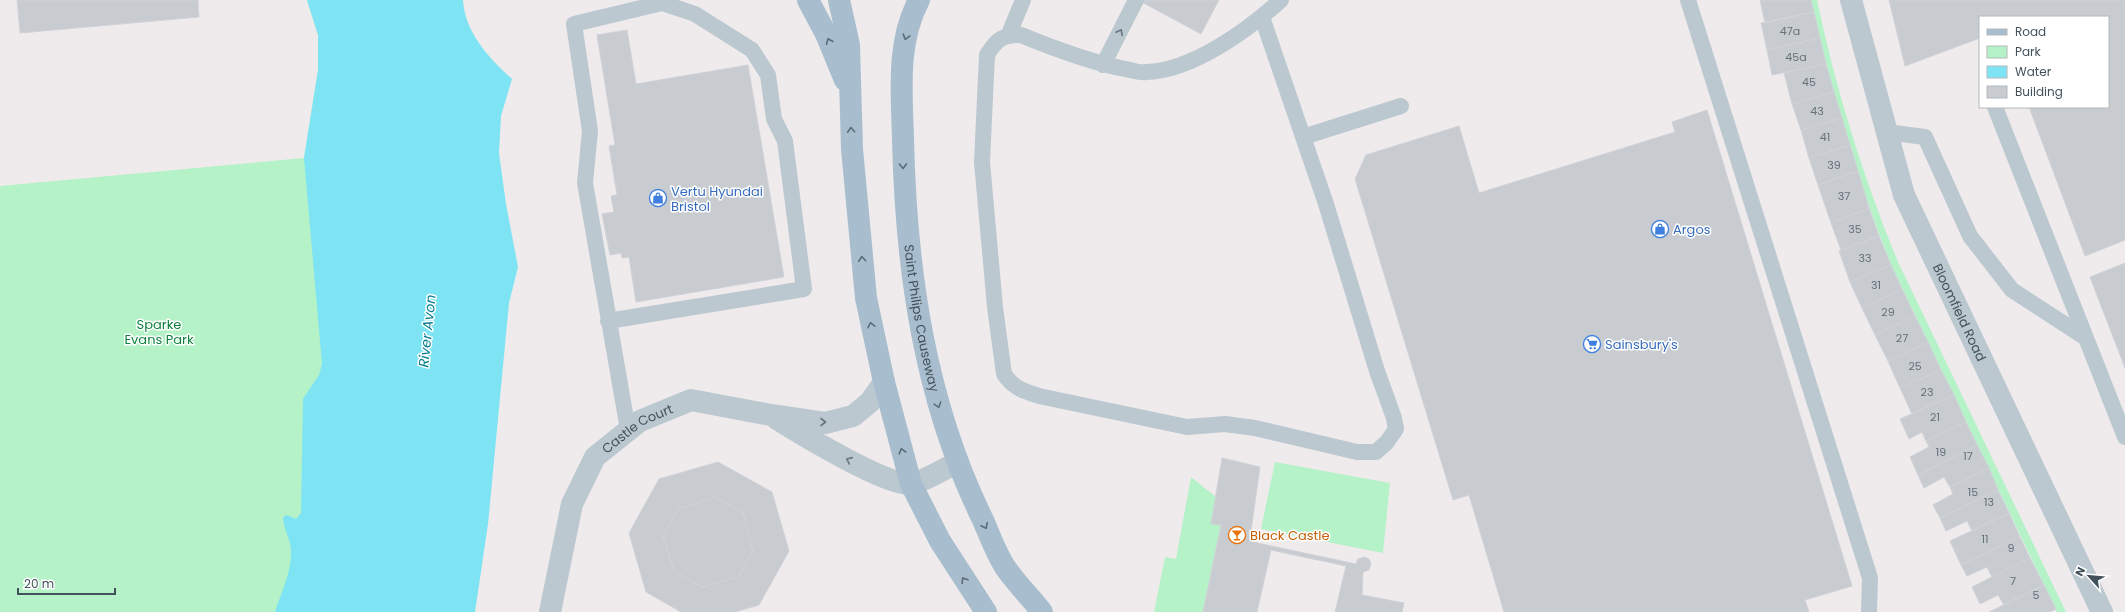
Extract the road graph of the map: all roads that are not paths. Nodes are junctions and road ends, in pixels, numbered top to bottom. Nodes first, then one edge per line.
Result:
1 (808, 0) edge
2 (839, 0) edge
3 (919, 0) edge
4 (1024, 0) edge
5 (1136, 0) edge
6 (1281, 0) edge
7 (1688, 0) edge
8 (1851, 0) edge
9 (630, 5) edge
10 (1262, 17) junction
11 (1009, 34) junction
12 (1103, 65) junction
13 (849, 90) junction
14 (1401, 106) dead end
15 (1995, 108) edge
16 (1886, 132) junction
17 (1303, 137) junction
18 (608, 320) junction
19 (2086, 338) junction
20 (884, 382) junction
21 (771, 415) junction
22 (628, 430) junction
23 (2125, 438) edge
24 (957, 463) junction
25 (912, 484) junction
26 (550, 612) edge
27 (986, 612) edge
28 (1042, 612) edge
29 (1869, 612) edge
30 (2102, 612) edge

13 -> 1 main road
2 - 13 main road
3 -> 24 main road, Saint Philips Causeway
4 - 11 lane
12 -> 5 lane
6 - 10 lane
7 - 29 lane
8 - 16 street, Bloomfield Road
9 - 18 lane
9 - 18 lane
10 - 12 lane
10 - 17 lane
11 - 12 lane
11 - 17 lane
20 -> 13 main road
14 - 17 lane
15 - 19 lane
16 - 19 lane
16 - 30 street, Bloomfield Road
18 - 22 lane
19 - 23 lane
21 -> 20 street, Castle Court
25 -> 20 main road
21 - 22 street, Castle Court
25 -> 21 street, Castle Court
22 - 26 street, Castle Court
24 - 25 street
24 -> 28 main road, Saint Philips Causeway
27 -> 25 main road

